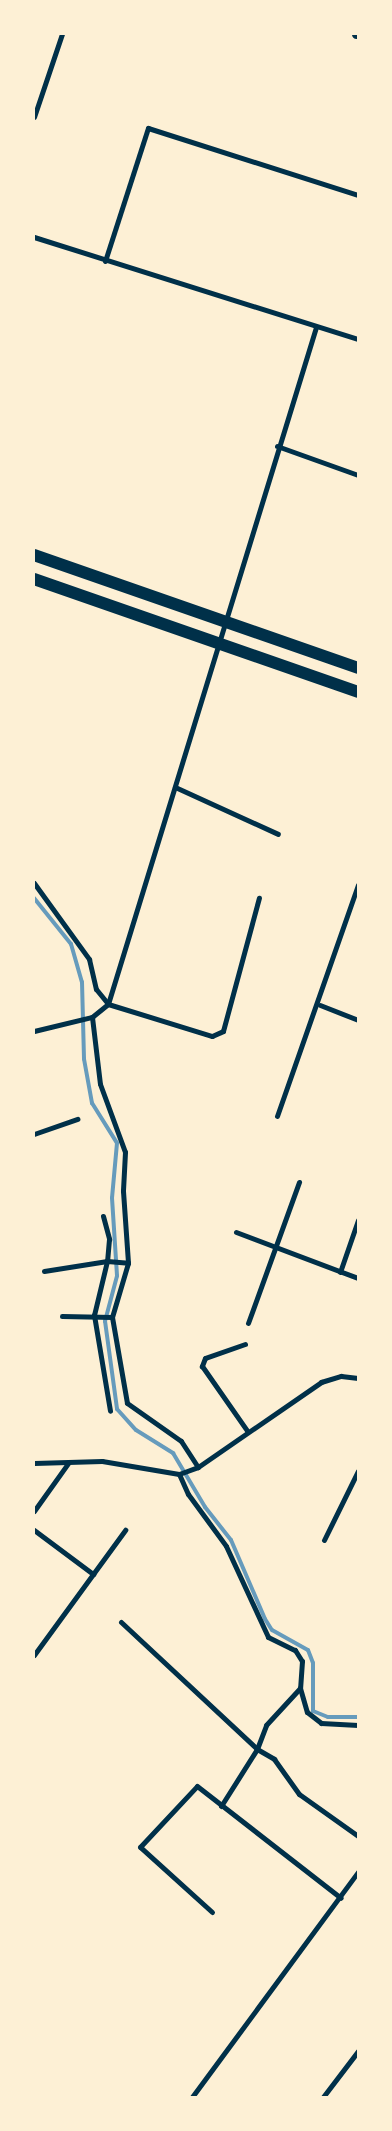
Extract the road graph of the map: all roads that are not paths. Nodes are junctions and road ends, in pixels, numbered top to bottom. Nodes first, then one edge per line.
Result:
1 (62, 34) edge
2 (34, 116) edge
3 (358, 195) edge
4 (34, 237) edge
5 (105, 261) junction
6 (316, 327) junction
7 (358, 339) edge
8 (277, 446) junction
9 (358, 475) edge
10 (34, 555) edge
11 (34, 579) edge
12 (225, 621) junction
13 (218, 642) junction
14 (358, 668) edge
15 (358, 692) edge
16 (174, 787) junction
17 (278, 834) dead end
18 (34, 883) edge
19 (358, 886) edge
20 (259, 898) dead end
21 (108, 1004) junction
22 (320, 1005) junction
23 (92, 1018) junction
24 (358, 1020) edge
25 (34, 1031) edge
26 (277, 1116) dead end
27 (77, 1119) dead end
28 (34, 1134) edge
29 (299, 1182) dead end
30 (103, 1216) dead end
31 (358, 1220) edge
32 (236, 1232) dead end
33 (277, 1248) junction
34 (107, 1261) junction
35 (128, 1263) junction
36 (44, 1271) dead end
37 (340, 1272) junction
38 (358, 1278) edge
39 (94, 1315) junction
40 (62, 1316) dead end
41 (112, 1317) junction
42 (248, 1323) dead end
43 (245, 1344) dead end
44 (358, 1378) edge
45 (110, 1411) dead end
46 (248, 1432) junction
47 (70, 1462) junction
48 (34, 1463) edge
49 (196, 1468) junction
50 (358, 1471) edge
51 (180, 1474) junction
52 (34, 1511) edge
53 (34, 1530) edge
54 (126, 1530) dead end
55 (324, 1540) dead end
56 (93, 1574) junction
57 (121, 1622) dead end
58 (34, 1655) edge
59 (300, 1688) junction
60 (358, 1725) edge
61 (257, 1749) junction
62 (221, 1806) junction
63 (358, 1836) edge
64 (358, 1872) edge
65 (341, 1898) junction
66 (212, 1912) dead end
67 (358, 2051) edge
68 (192, 2097) edge
69 (325, 2097) edge

1 - 2 street
3 - 5 street
4 - 5 street
5 - 6 street
6 - 7 street
6 - 8 street
8 - 9 street
8 - 12 street
10 - 12 highway
11 - 13 highway
12 - 13 street
12 - 14 highway
13 - 15 highway
13 - 16 street
16 - 17 street
16 - 21 street
18 - 21 street
19 - 22 street
20 - 21 street
21 - 23 street
22 - 24 street
22 - 26 street
23 - 25 street
23 - 35 street
27 - 28 street
29 - 33 street
30 - 34 street
31 - 37 street
32 - 33 street
33 - 37 street
33 - 42 street
34 - 35 street
34 - 36 street
34 - 39 street
35 - 41 street
37 - 38 street
39 - 40 street
39 - 41 street
39 - 45 street
41 - 49 street
43 - 46 street
44 - 46 street
46 - 49 street
47 - 48 street
47 - 51 street
47 - 52 street
49 - 51 street
50 - 55 street
51 - 59 street
53 - 56 street
54 - 56 street
56 - 58 street
57 - 61 street
59 - 60 street
59 - 61 street
61 - 62 street
61 - 63 street
62 - 65 street
62 - 66 street
64 - 65 street
65 - 68 street
67 - 69 street

